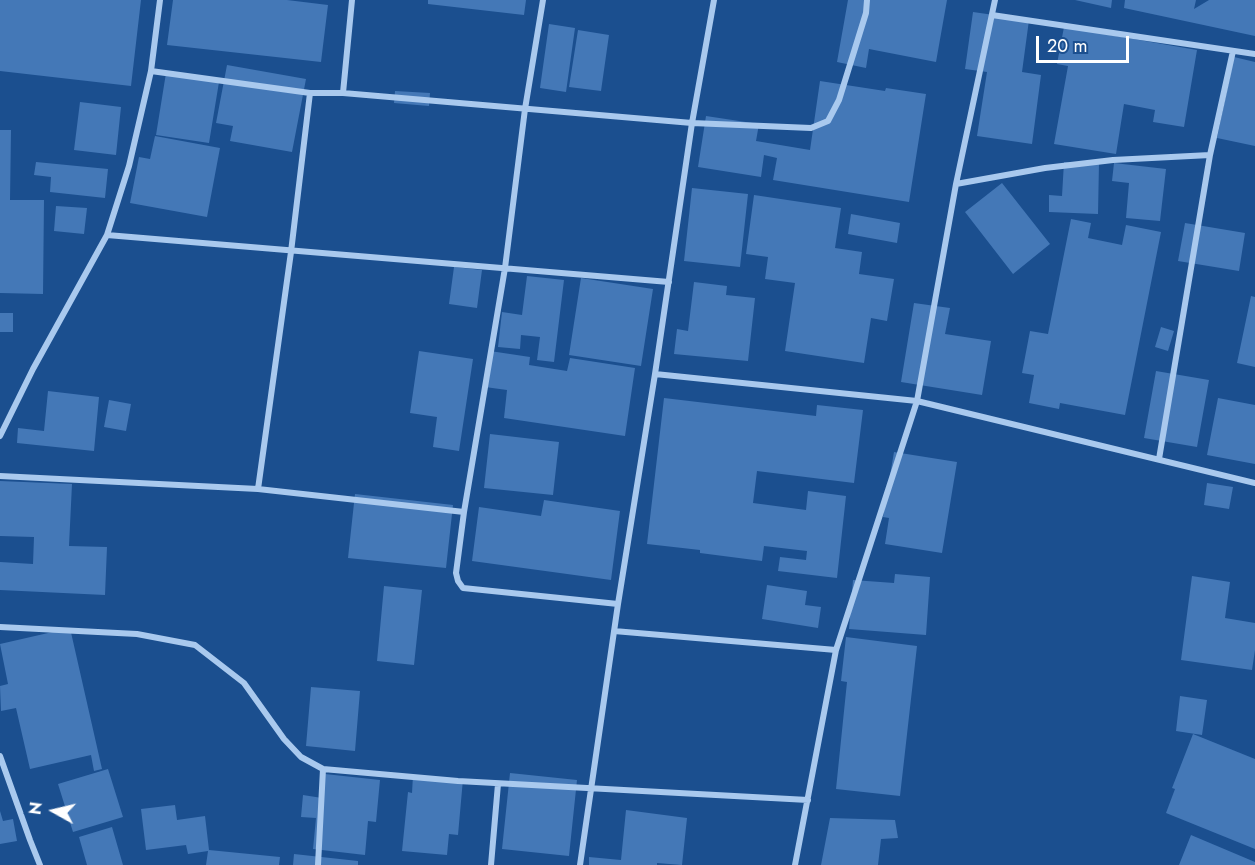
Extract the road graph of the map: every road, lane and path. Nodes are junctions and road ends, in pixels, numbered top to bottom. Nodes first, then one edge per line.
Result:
1 (160, 0) edge
2 (352, 0) edge
3 (543, 0) edge
4 (714, 0) edge
5 (867, 0) edge
6 (995, 0) edge
7 (993, 15) junction
8 (1233, 51) junction
9 (1255, 54) edge
10 (151, 71) junction
11 (310, 93) junction
12 (343, 93) junction
13 (525, 110) junction
14 (692, 123) junction
15 (1210, 154) junction
16 (956, 184) junction
17 (107, 236) junction
18 (291, 252) junction
19 (505, 268) junction
20 (669, 282) junction
21 (655, 374) junction
22 (917, 401) junction
23 (0, 436) edge
24 (1159, 459) junction
25 (0, 476) edge
26 (1255, 483) edge
27 (258, 489) junction
28 (464, 512) junction
29 (618, 604) junction
30 (0, 627) edge
31 (614, 631) junction
32 (836, 650) junction
33 (0, 756) edge
34 (323, 770) junction
35 (498, 783) junction
36 (591, 788) junction
37 (808, 800) junction
38 (40, 865) edge
39 (318, 865) edge
40 (491, 865) edge
41 (580, 865) edge
42 (795, 865) edge

1 - 10 street
2 - 12 street
3 - 13 street
4 - 14 street
5 - 14 street
6 - 7 street
7 - 8 street
7 - 16 street
8 - 9 street
8 - 15 street
10 - 11 street
10 - 17 street
11 - 12 street
11 - 18 street
12 - 13 street
13 - 14 street
13 - 19 street
14 - 20 street
15 - 16 street
15 - 24 street
16 - 22 street
17 - 18 street
17 - 23 street
18 - 19 street
18 - 27 street
19 - 20 street
19 - 28 street
20 - 21 street
21 - 22 street
21 - 29 street
22 - 24 street
22 - 32 street
24 - 26 street
25 - 27 street
27 - 28 street
28 - 29 street
29 - 31 street
30 - 34 street
31 - 32 street
31 - 36 street
32 - 37 street
33 - 38 street
34 - 35 street
34 - 39 street
35 - 36 street
35 - 40 street
36 - 37 street
36 - 41 street
37 - 42 street

